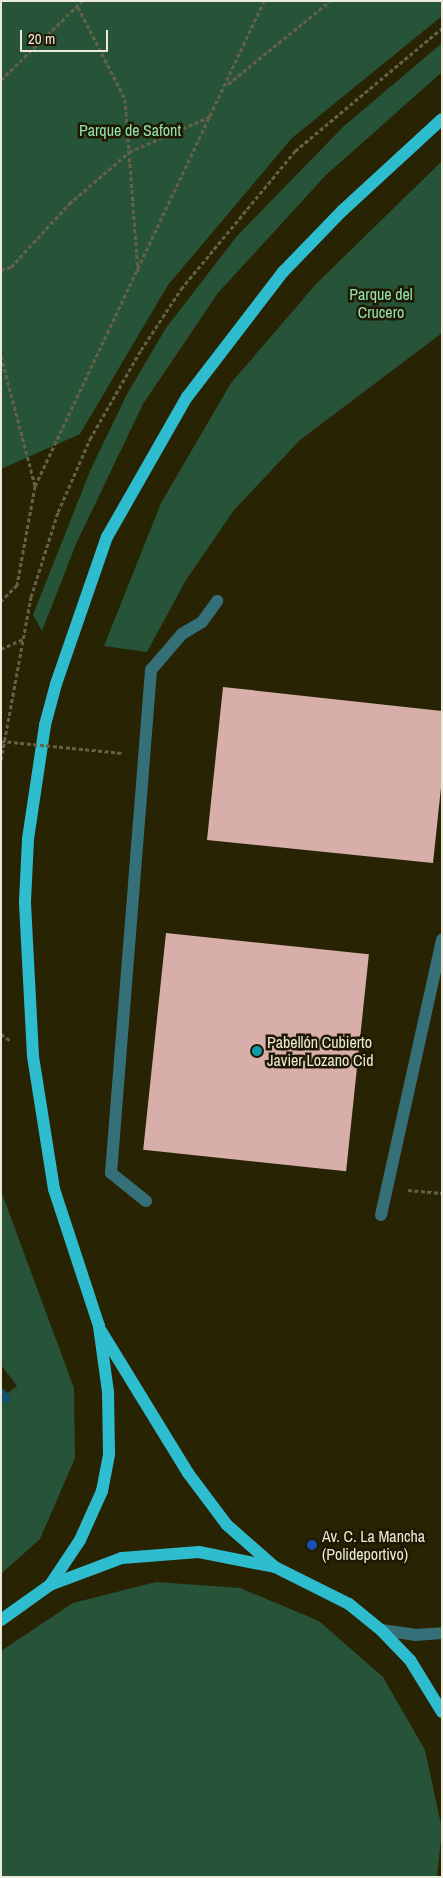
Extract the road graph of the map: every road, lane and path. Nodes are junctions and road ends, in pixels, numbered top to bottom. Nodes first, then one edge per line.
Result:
1 (82, 1) edge
2 (264, 1) edge
3 (330, 1) edge
4 (78, 7) junction
5 (442, 28) edge
6 (1, 80) edge
7 (226, 86) junction
8 (211, 116) junction
9 (442, 120) edge
10 (129, 152) junction
11 (1, 270) edge
12 (138, 272) junction
13 (1, 356) edge
14 (35, 486) junction
15 (218, 600) dead end
16 (1, 601) edge
17 (23, 639) junction
18 (1, 649) edge
19 (1, 741) edge
20 (122, 753) dead end
21 (1, 760) edge
22 (442, 940) edge
23 (388, 1188) junction
24 (442, 1193) edge
25 (146, 1200) dead end
26 (382, 1215) dead end
27 (99, 1326) junction
28 (275, 1567) junction
29 (50, 1585) junction
30 (1, 1620) edge
31 (382, 1630) junction
32 (442, 1633) edge
33 (442, 1712) edge

1 - 4 path
2 - 7 path
3 - 7 path
4 - 6 path
4 - 10 path
5 - 17 path
7 - 8 path
8 - 10 path
8 - 12 path
9 - 27 main road
10 - 11 path
10 - 12 path
12 - 14 path
13 - 14 path
14 - 16 path
15 - 25 street
17 - 18 path
17 - 21 path
19 - 20 path, bridge
22 - 23 street
23 - 24 path
23 - 26 street
27 - 28 main road
27 - 29 main road
28 - 29 main road
28 - 31 main road
29 - 30 main road
31 - 32 street
31 - 33 main road

